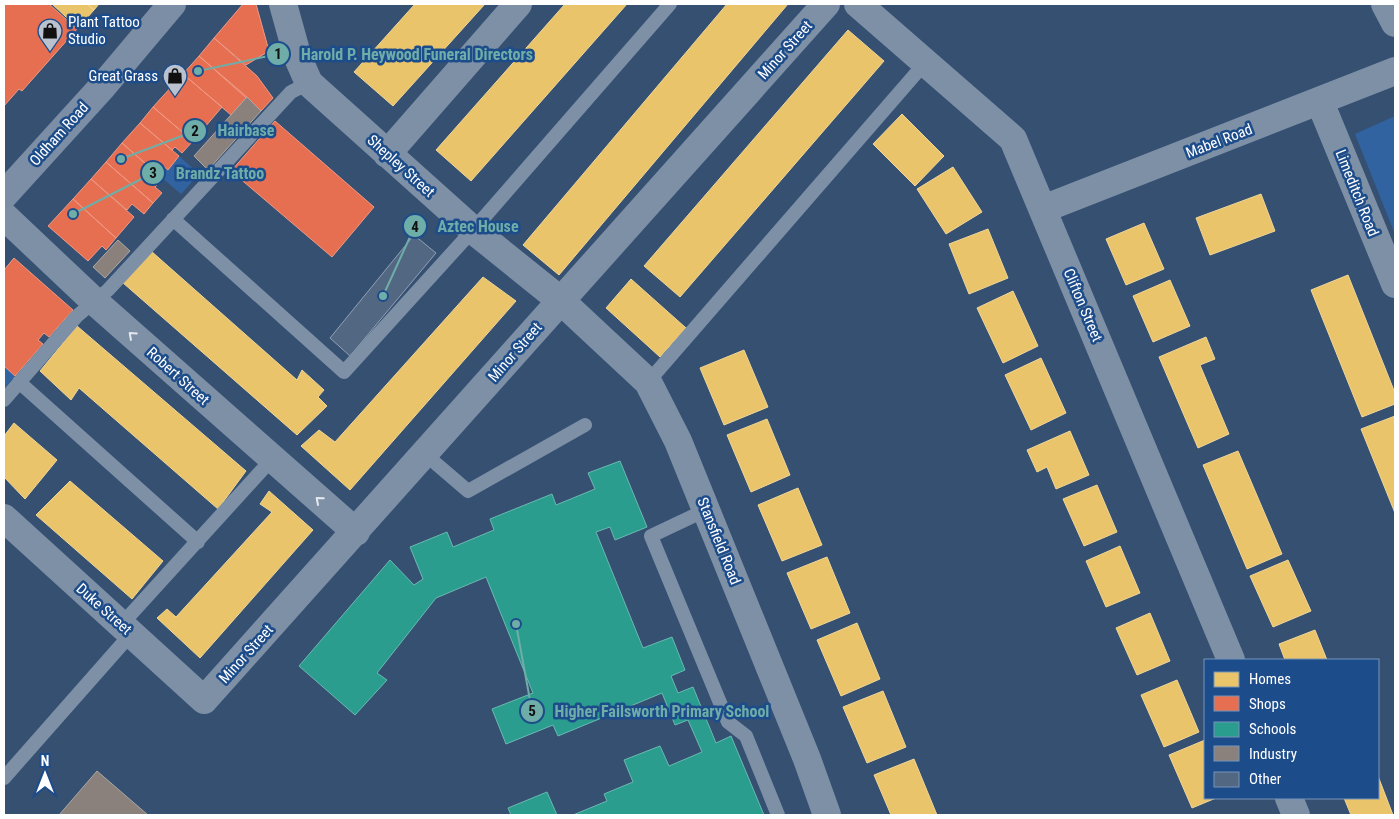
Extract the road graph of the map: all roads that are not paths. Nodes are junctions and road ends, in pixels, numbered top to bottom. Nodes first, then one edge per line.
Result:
1 (172, 4) edge
2 (283, 4) edge
3 (518, 4) edge
4 (670, 4) edge
5 (826, 4) edge
6 (858, 4) edge
7 (1385, 4) edge
8 (1395, 24) edge
9 (925, 63) junction
10 (1395, 70) edge
11 (309, 83) junction
12 (1320, 102) junction
13 (387, 154) junction
14 (4, 195) edge
15 (1043, 209) junction
16 (4, 216) edge
17 (173, 219) junction
18 (473, 230) junction
19 (1395, 284) edge
20 (560, 300) junction
21 (94, 301) junction
22 (19, 382) junction
23 (648, 382) junction
24 (4, 400) edge
25 (585, 425) dead end
26 (426, 455) junction
27 (272, 459) junction
28 (706, 510) junction
29 (4, 518) edge
30 (356, 532) junction
31 (198, 542) junction
32 (126, 629) junction
33 (1231, 659) edge
34 (204, 700) joint
35 (4, 778) edge
36 (1289, 799) edge
37 (778, 815) edge
38 (827, 815) edge
39 (1296, 815) edge

1 - 14 highway, Oldham Road
2 - 11 street, Shepley Street
3 - 13 street
4 - 18 lane
5 - 20 street, Minor Street
6 - 9 street, Clifton Street
7 - 8 street
9 - 15 street, Clifton Street
9 - 23 lane
10 - 12 street, Mabel Road
11 - 13 street, Shepley Street
11 - 17 lane
12 - 15 street, Mabel Road
12 - 19 street, Limeditch Road
13 - 18 street, Shepley Street
15 - 33 street, Clifton Street
16 - 21 street, Robert Street
17 - 18 lane
17 - 21 lane
18 - 20 street, Shepley Street
20 - 23 street, Stansfield Road
20 - 26 street, Minor Street
21 - 22 lane
27 -> 21 street, Robert Street
22 - 24 lane
22 - 31 lane
23 - 28 street, Stansfield Road
25 - 26 lane
26 - 30 street, Minor Street
30 -> 27 street, Robert Street
27 - 31 lane
28 - 37 lane
28 - 38 street, Stansfield Road
29 - 32 street, Duke Street
30 - 34 street, Minor Street
31 - 32 lane
32 - 34 street, Duke Street
32 - 35 lane
36 - 39 street

